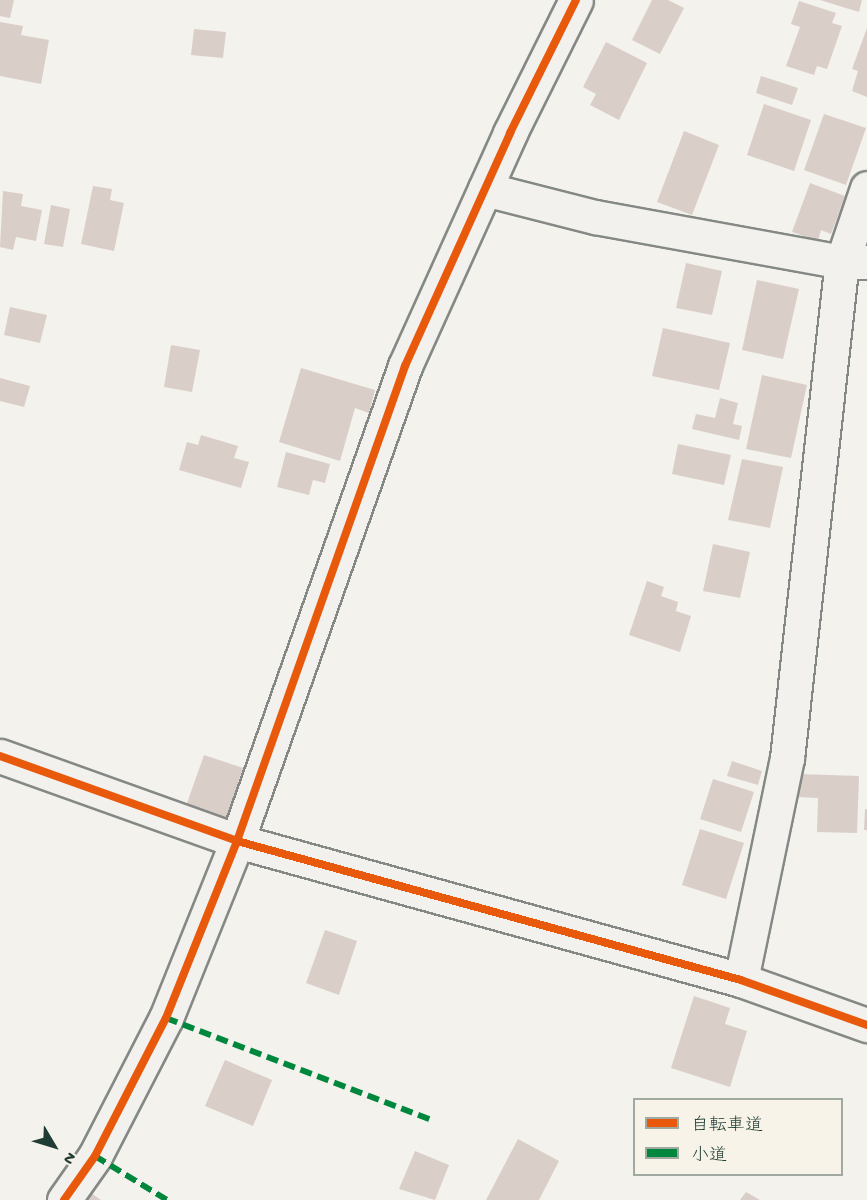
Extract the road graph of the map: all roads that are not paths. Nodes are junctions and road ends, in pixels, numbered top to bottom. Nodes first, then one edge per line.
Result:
1 (576, 0) edge
2 (867, 188) edge
3 (485, 189) junction
4 (855, 262) edge
5 (0, 756) edge
6 (237, 841) junction
7 (741, 980) junction
8 (867, 1025) edge
9 (64, 1200) edge

1 - 3 street
2 - 4 street
3 - 4 street
3 - 6 street
4 - 7 street
5 - 6 street
6 - 7 street
6 - 9 street
7 - 8 street

